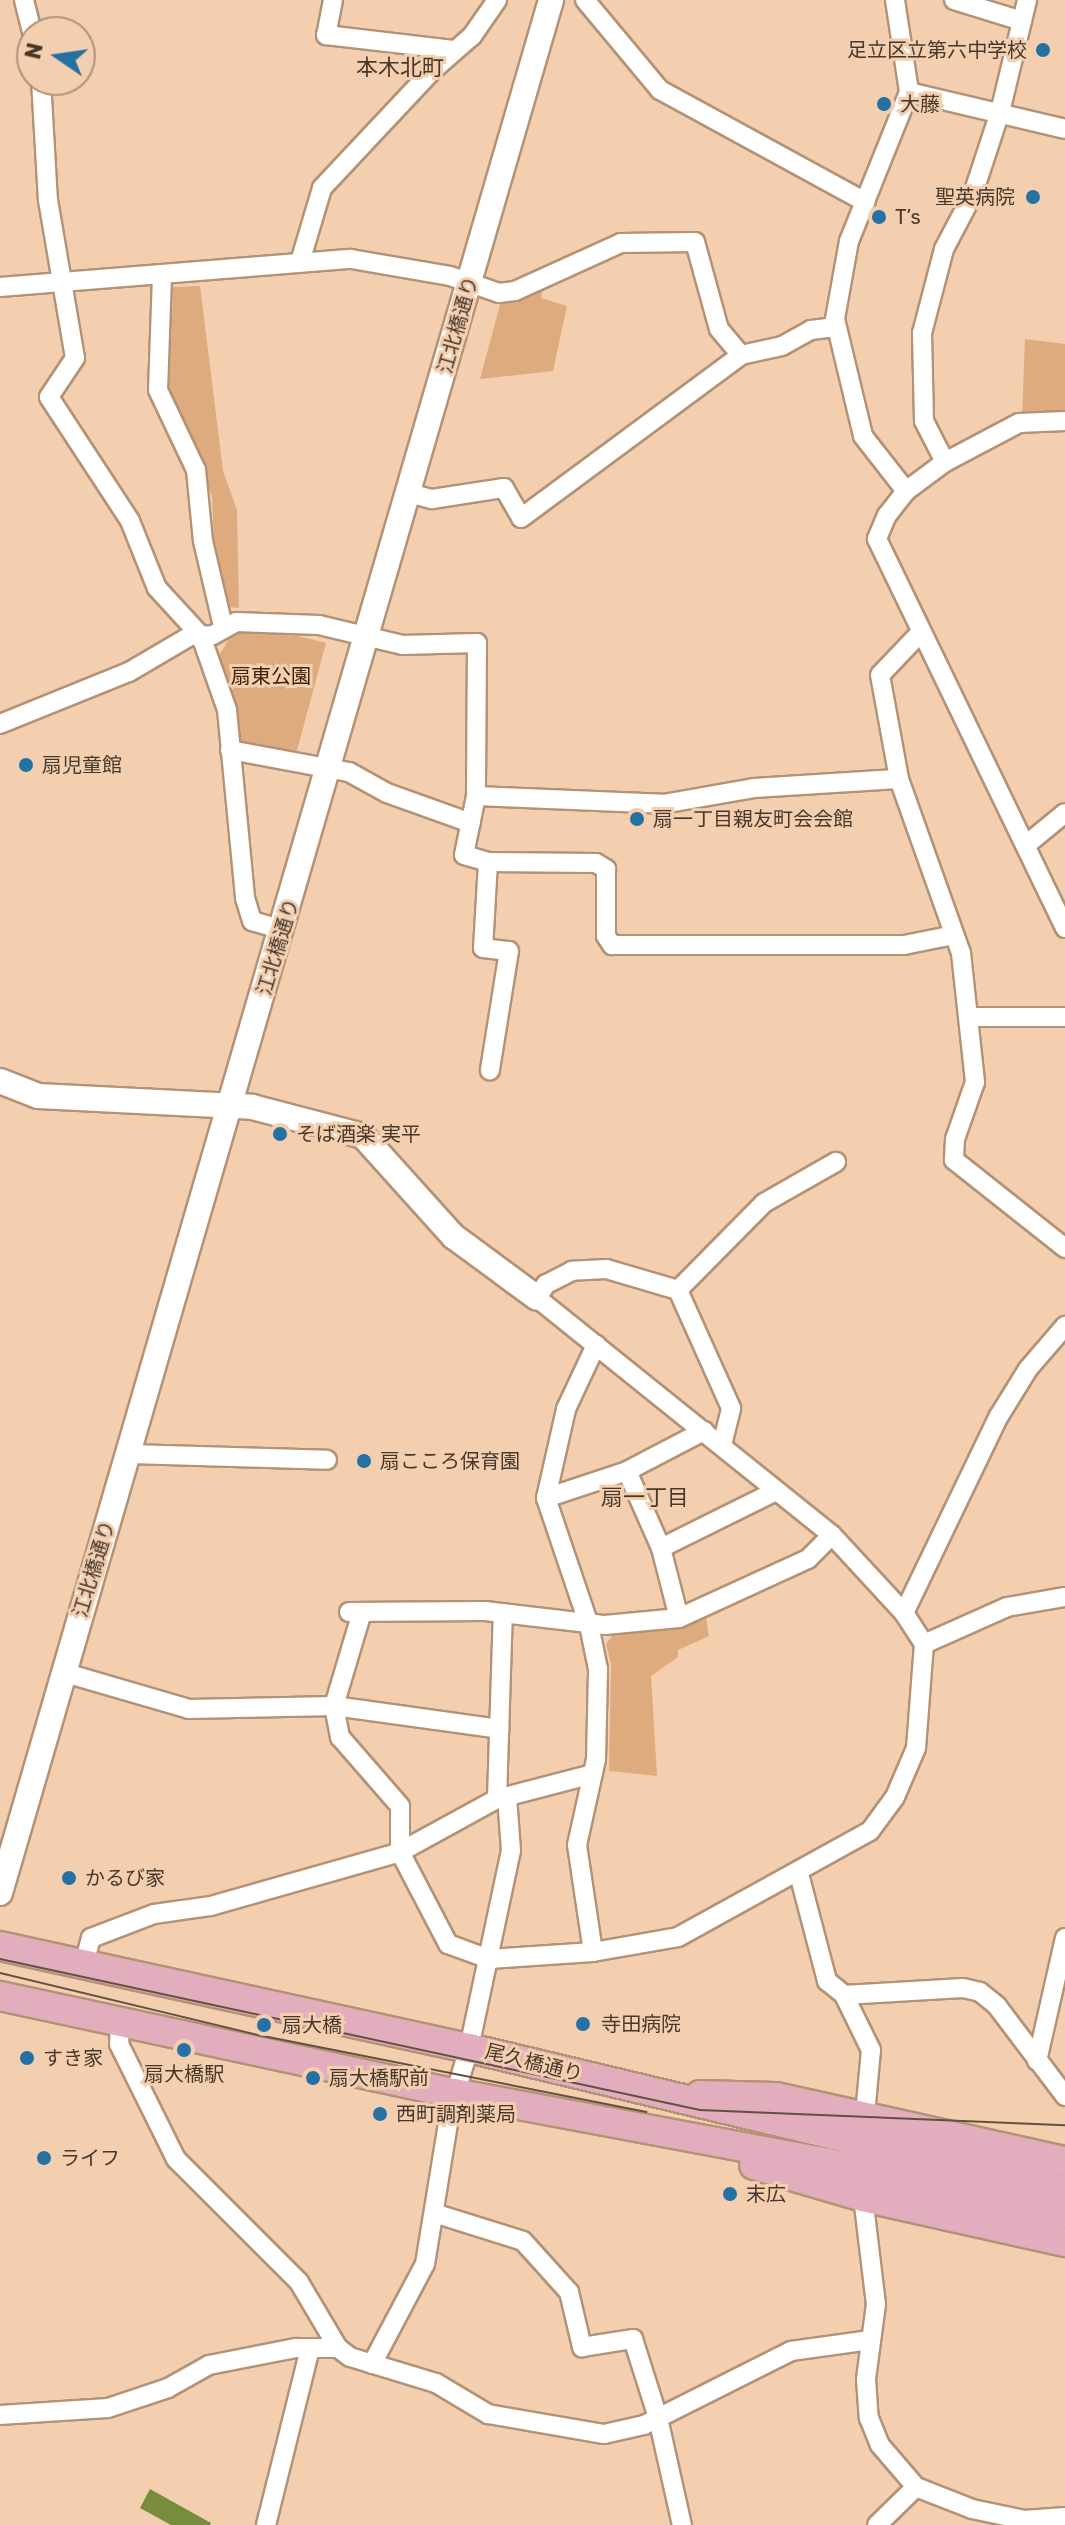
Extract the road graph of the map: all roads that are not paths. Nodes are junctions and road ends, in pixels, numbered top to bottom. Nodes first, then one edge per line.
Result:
1 (333, 0) edge
2 (497, 0) edge
3 (551, 0) edge
4 (585, 0) edge
5 (895, 0) edge
6 (954, 0) edge
7 (1027, 0) edge
8 (1022, 21) junction
9 (453, 50) junction
10 (909, 92) junction
11 (42, 96) edge
12 (1000, 112) junction
13 (1065, 129) edge
14 (865, 202) junction
15 (300, 262) junction
16 (162, 276) junction
17 (62, 283) junction
18 (471, 284) junction
19 (0, 287) edge
20 (836, 327) junction
21 (741, 355) junction
22 (1065, 421) edge
23 (945, 462) junction
24 (906, 491) junction
25 (409, 493) junction
26 (223, 626) junction
27 (921, 632) junction
28 (201, 636) junction
29 (366, 638) junction
30 (0, 724) edge
31 (230, 750) junction
32 (331, 768) junction
33 (899, 779) junction
34 (476, 796) junction
35 (1065, 813) edge
36 (471, 823) junction
37 (1026, 845) junction
38 (488, 862) junction
39 (1065, 928) edge
40 (283, 930) junction
41 (954, 935) junction
42 (968, 1017) junction
43 (1065, 1017) edge
44 (490, 1070) dead end
45 (0, 1081) edge
46 (231, 1105) junction
47 (836, 1162) dead end
48 (1065, 1248) edge
49 (678, 1290) junction
50 (537, 1298) junction
51 (1065, 1326) edge
52 (596, 1345) junction
53 (704, 1431) junction
54 (722, 1445) junction
55 (130, 1454) junction
56 (327, 1460) dead end
57 (627, 1471) junction
58 (776, 1491) junction
59 (546, 1498) junction
60 (832, 1535) junction
61 (661, 1548) junction
62 (1065, 1597) edge
63 (503, 1613) junction
64 (904, 1613) junction
65 (679, 1618) junction
66 (589, 1625) junction
67 (924, 1644) junction
68 (62, 1672) junction
69 (334, 1706) junction
70 (499, 1729) junction
71 (593, 1774) junction
72 (502, 1798) junction
73 (400, 1852) junction
74 (799, 1874) junction
75 (1, 1885) edge
76 (1065, 1938) edge
77 (0, 1946) edge
78 (593, 1952) junction
79 (489, 1959) junction
80 (84, 1964) junction
81 (844, 1995) junction
82 (0, 1996) edge
83 (120, 2020) junction
84 (469, 2048) junction
85 (1037, 2061) junction
86 (454, 2093) junction
87 (667, 2096) junction
88 (1065, 2096) edge
89 (865, 2115) junction
90 (681, 2139) junction
91 (841, 2153) junction
92 (1065, 2161) edge
93 (1065, 2190) edge
94 (863, 2197) junction
95 (437, 2214) junction
96 (1065, 2214) edge
97 (1065, 2242) edge
98 (870, 2340) junction
99 (338, 2348) junction
100 (310, 2349) junction
101 (372, 2364) junction
102 (0, 2415) edge
103 (658, 2418) junction
104 (916, 2487) junction
105 (1065, 2496) edge
106 (1062, 2516) edge
107 (1023, 2522) edge
108 (266, 2525) edge
109 (682, 2525) edge
110 (877, 2525) edge

1 - 9 street
2 - 9 street
3 - 18 main road, 江北橋通り
4 - 14 street
5 - 10 street
6 - 8 street
7 - 8 street
8 - 12 street
9 - 15 street
10 - 12 street
10 - 14 street
11 - 17 street
12 - 13 street
12 - 23 street
14 - 20 street
15 - 16 street
15 - 18 street
16 - 17 street
16 - 26 street
17 - 19 street
17 - 28 street
18 - 21 street
18 - 25 main road, 江北橋通り
20 - 21 street
20 - 24 street
21 - 25 street
22 - 23 street
23 - 24 street
24 - 27 street
25 - 29 main road, 江北橋通り
26 - 28 street
26 - 29 street
27 - 33 street
27 - 37 street
28 - 30 street
28 - 31 street
29 - 32 main road, 江北橋通り
29 - 34 street
31 - 32 street
31 - 40 street
32 - 36 street
32 - 40 main road, 江北橋通り
33 - 34 street
33 - 41 street
34 - 36 street
35 - 37 street
36 - 38 street
37 - 39 street
38 - 41 street
38 - 44 street
40 - 46 main road, 江北橋通り
41 - 42 street
42 - 43 street
42 - 48 street
45 - 46 main road
46 - 50 main road
46 - 55 main road, 江北橋通り
47 - 49 street
49 - 50 street
49 - 54 street
50 - 52 street
51 - 64 street
52 - 53 street
52 - 59 street
53 - 54 street
53 - 57 street
54 - 58 street
55 - 56 street
55 - 68 main road, 江北橋通り
57 - 59 street
57 - 61 street
58 - 60 street
58 - 61 street
59 - 66 street
60 - 64 street
60 - 65 street
61 - 65 street
62 - 67 street
63 - 66 street
63 - 69 street
63 - 70 street
64 - 67 street
65 - 66 street
66 - 71 street
67 - 74 street
68 - 69 street
68 - 75 main road, 江北橋通り
69 - 70 street
69 - 73 street
70 - 72 street
71 - 72 street
71 - 78 street
72 - 73 street
72 - 79 street
73 - 79 street
73 - 80 street
74 - 78 street
74 - 81 street
76 - 85 street
77 - 80 main road, 尾久橋通り
78 - 79 street
79 - 84 street
80 - 84 main road, 尾久橋通り
81 - 85 street
81 - 89 street
82 - 83 main road, 尾久橋通り
83 - 86 main road, 尾久橋通り
83 - 99 street
84 - 86 street
84 - 87 main road, 尾久橋通り
85 - 88 street
86 - 90 main road, 尾久橋通り
86 - 95 street
87 - 89 main road
87 - 91 main road, 尾久橋通り
89 - 92 main road
90 - 91 main road, 尾久橋通り
90 - 94 main road
91 - 93 main road, 尾久橋通り
91 - 96 main road, 尾久橋通り
94 - 97 main road
94 - 98 street
95 - 101 street
95 - 103 street
98 - 103 street
98 - 104 street
99 - 100 street
99 - 101 street
100 - 102 street
100 - 108 street
101 - 103 street
103 - 109 street
104 - 107 street
104 - 110 street
105 - 106 street
106 - 107 street

